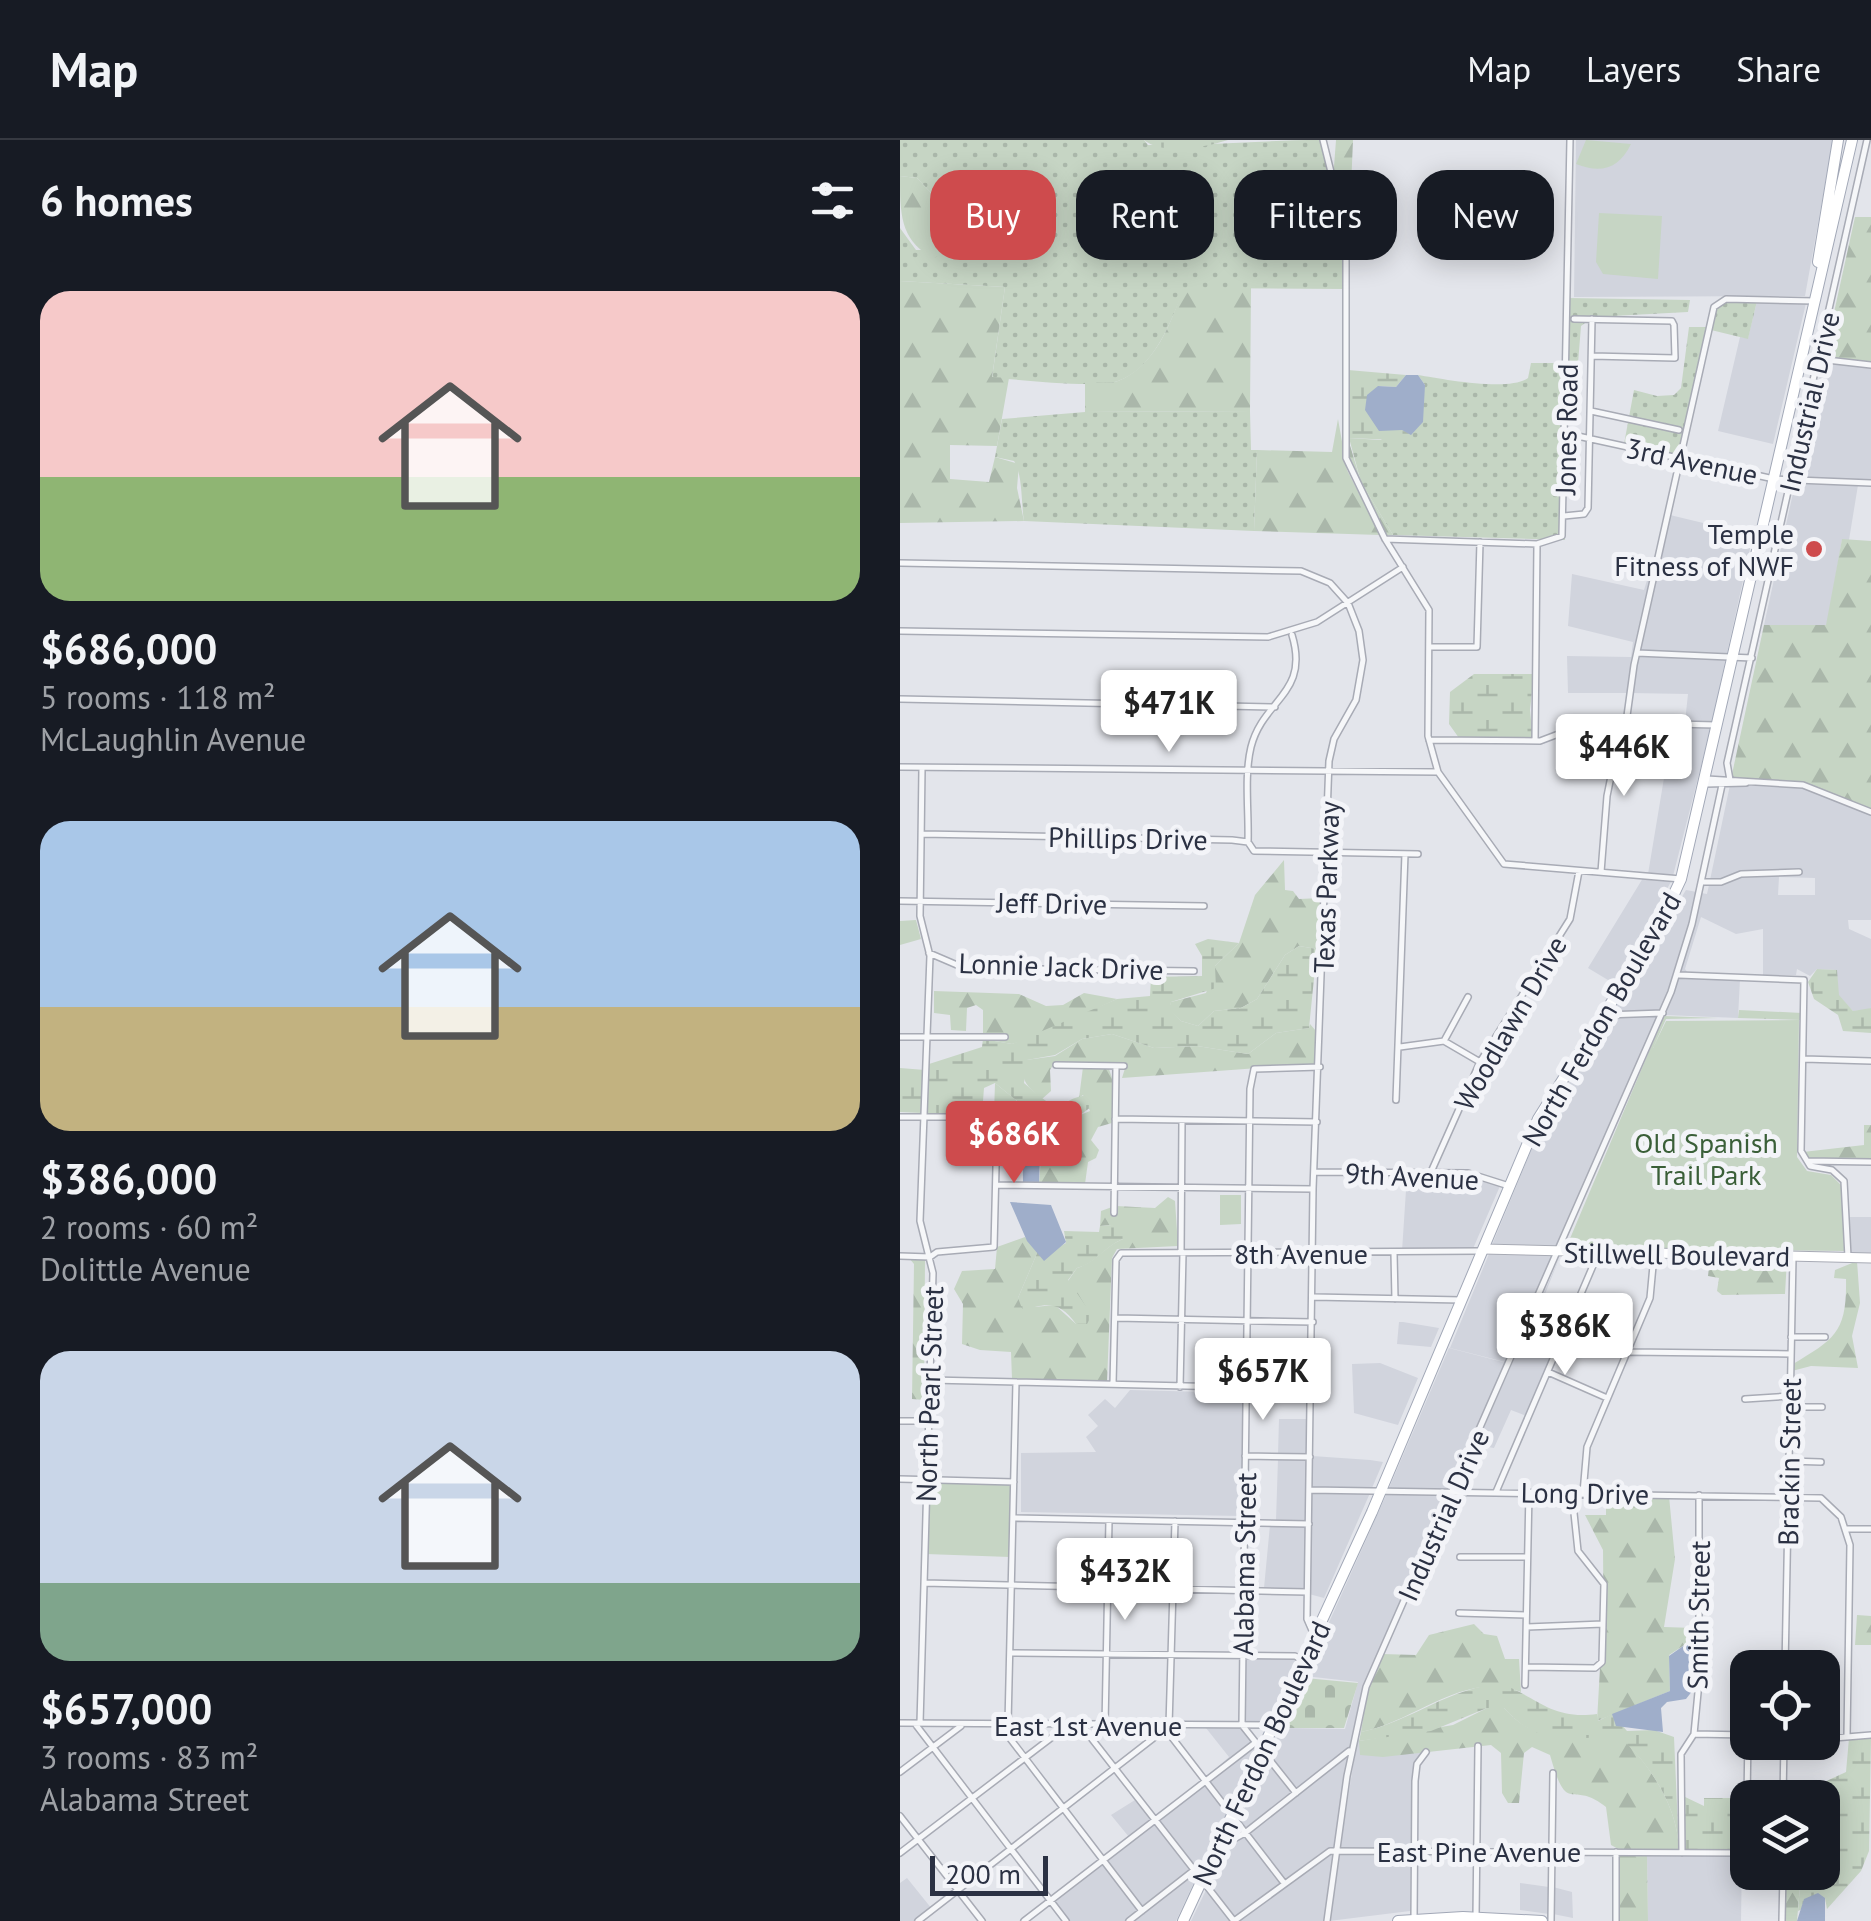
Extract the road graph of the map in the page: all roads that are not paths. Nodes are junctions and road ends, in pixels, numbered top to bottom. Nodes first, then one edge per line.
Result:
1 (1323, 140) edge
2 (1570, 140) edge
3 (1852, 140) edge
4 (1867, 140) edge
5 (1837, 145) edge
6 (1848, 154) junction
7 (1814, 301) junction
8 (1574, 318) dead end
9 (1592, 320) junction
10 (1592, 356) junction
11 (1818, 360) junction
12 (1871, 364) edge
13 (1591, 412) junction
14 (1680, 430) dead end
15 (1573, 435) dead end
16 (1591, 439) junction
17 (1680, 459) junction
18 (1774, 479) junction
19 (1790, 481) junction
20 (1871, 483) edge
21 (1564, 516) junction
22 (1384, 539) junction
23 (1480, 541) junction
24 (1537, 544) junction
25 (900, 563) edge
26 (1403, 567) junction
27 (1348, 603) junction
28 (900, 631) edge
29 (1292, 634) junction
30 (1431, 648) junction
31 (1637, 654) junction
32 (1735, 655) junction
33 (1752, 658) junction
34 (900, 699) edge
35 (1275, 707) junction
36 (1624, 722) junction
37 (1719, 725) junction
38 (1429, 740) junction
39 (1535, 742) junction
40 (900, 768) edge
41 (922, 768) junction
42 (1330, 771) junction
43 (1438, 772) junction
44 (1250, 774) junction
45 (1730, 780) junction
46 (1707, 781) junction
47 (1746, 783) junction
48 (1722, 784) junction
49 (1871, 812) edge
50 (921, 834) junction
51 (1248, 842) junction
52 (1328, 852) junction
53 (1405, 854) junction
54 (1418, 854) dead end
55 (1579, 871) junction
56 (1601, 872) junction
57 (1799, 872) dead end
58 (1681, 879) junction
59 (1702, 882) junction
60 (900, 901) edge
61 (920, 902) junction
62 (1204, 906) dead end
63 (930, 953) junction
64 (1194, 971) dead end
65 (1678, 975) junction
66 (1468, 997) dead end
67 (1663, 1014) junction
68 (1602, 1015) junction
69 (928, 1036) junction
70 (1005, 1036) dead end
71 (900, 1037) edge
72 (1444, 1042) junction
73 (1398, 1044) junction
74 (1803, 1059) junction
75 (1871, 1061) edge
76 (1480, 1062) junction
77 (1056, 1065) dead end
78 (1320, 1067) junction
79 (1396, 1100) dead end
80 (900, 1116) edge
81 (924, 1117) junction
82 (1115, 1119) junction
83 (1182, 1120) junction
84 (1250, 1120) junction
85 (1317, 1122) junction
86 (1805, 1161) junction
87 (1871, 1162) edge
88 (1315, 1172) junction
89 (1431, 1172) junction
90 (996, 1185) junction
91 (1114, 1186) junction
92 (1509, 1186) junction
93 (1182, 1188) junction
94 (1249, 1188) junction
95 (1313, 1189) junction
96 (1114, 1214) dead end
97 (1483, 1249) junction
98 (1558, 1252) junction
99 (1182, 1253) junction
100 (1394, 1253) junction
101 (1248, 1254) junction
102 (1314, 1254) junction
103 (1598, 1254) junction
104 (1654, 1255) junction
105 (900, 1256) edge
106 (930, 1257) junction
107 (1793, 1257) junction
108 (1848, 1258) junction
109 (1871, 1258) edge
110 (1313, 1298) junction
111 (1395, 1298) junction
112 (1461, 1300) junction
113 (1114, 1318) junction
114 (1182, 1319) junction
115 (1247, 1321) junction
116 (1313, 1322) junction
117 (1791, 1337) junction
118 (1826, 1337) dead end
119 (1627, 1352) junction
120 (1791, 1354) junction
121 (1548, 1372) junction
122 (930, 1380) junction
123 (1016, 1382) junction
124 (1113, 1384) junction
125 (1180, 1387) junction
126 (1246, 1388) junction
127 (1312, 1389) junction
128 (1790, 1396) junction
129 (1607, 1398) junction
130 (1745, 1398) dead end
131 (1790, 1407) junction
132 (1822, 1407) dead end
133 (900, 1421) edge
134 (930, 1421) junction
135 (1245, 1456) junction
136 (1310, 1457) junction
137 (1788, 1461) junction
138 (1821, 1462) dead end
139 (900, 1479) edge
140 (927, 1480) junction
141 (1014, 1482) junction
142 (1310, 1490) junction
143 (1382, 1490) junction
144 (1453, 1492) junction
145 (1496, 1492) junction
146 (1528, 1492) junction
147 (1572, 1493) junction
148 (1583, 1493) junction
149 (1699, 1494) junction
150 (1788, 1496) junction
151 (1013, 1518) junction
152 (1109, 1520) junction
153 (1175, 1521) junction
154 (1244, 1522) junction
155 (1308, 1524) junction
156 (1846, 1529) junction
157 (1871, 1529) edge
158 (1460, 1557) dead end
159 (1527, 1558) junction
160 (924, 1582) junction
161 (1012, 1585) junction
162 (1108, 1588) junction
163 (1175, 1588) junction
164 (1244, 1590) junction
165 (1307, 1592) junction
166 (1460, 1614) dead end
167 (1526, 1615) junction
168 (1603, 1624) junction
169 (1526, 1627) junction
170 (1316, 1637) junction
171 (1785, 1650) edge
172 (1010, 1653) junction
173 (1106, 1654) junction
174 (1243, 1655) junction
175 (1174, 1656) junction
176 (1305, 1662) junction
177 (1526, 1667) junction
178 (1525, 1686) dead end
179 (900, 1723) edge
180 (918, 1724) junction
181 (964, 1724) junction
182 (998, 1724) junction
183 (1008, 1724) junction
184 (1068, 1725) junction
185 (1242, 1725) junction
186 (1276, 1725) junction
187 (1081, 1726) junction
188 (1105, 1726) junction
189 (1168, 1728) junction
190 (1694, 1734) junction
191 (1730, 1735) edge
192 (1848, 1735) junction
193 (1871, 1735) edge
194 (1840, 1736) edge
195 (1260, 1746) junction
196 (1478, 1746) dead end
197 (932, 1748) junction
198 (1352, 1749) junction
199 (1426, 1752) dead end
200 (1024, 1758) junction
201 (1114, 1770) junction
202 (900, 1772) edge
203 (1553, 1774) dead end
204 (1205, 1781) junction
205 (1296, 1793) junction
206 (972, 1798) junction
207 (1064, 1809) junction
208 (900, 1816) edge
209 (1234, 1816) junction
210 (1154, 1820) junction
211 (1245, 1832) junction
212 (918, 1840) junction
213 (1218, 1846) junction
214 (1012, 1850) junction
215 (1337, 1850) junction
216 (1414, 1850) junction
217 (1551, 1850) junction
218 (1477, 1851) junction
219 (1616, 1852) junction
220 (900, 1853) edge
221 (1682, 1853) junction
222 (1730, 1853) edge
223 (1103, 1860) junction
224 (1194, 1871) junction
225 (1202, 1881) junction
226 (1284, 1883) junction
227 (1782, 1890) edge
228 (958, 1892) junction
229 (1051, 1901) junction
230 (1142, 1911) junction
231 (1476, 1918) junction
232 (1414, 1920) edge
233 (918, 1921) edge
234 (982, 1921) edge
235 (1024, 1921) edge
236 (1066, 1921) edge
237 (1129, 1921) edge
238 (1183, 1921) edge
239 (1234, 1921) edge
240 (1327, 1921) edge
241 (1398, 1921) edge
242 (1542, 1921) edge
243 (1551, 1921) edge
244 (1616, 1921) edge
245 (1782, 1921) edge

1 - 22 street
2 - 21 street, Jones Road
3 - 6 main road, North Ferdon Boulevard
4 - 11 street, Industrial Drive
5 - 6 street
5 - 7 main road, North Ferdon Boulevard
6 - 7 main road, North Ferdon Boulevard
7 - 17 street
7 - 18 main road, North Ferdon Boulevard
8 - 9 street
9 - 10 street
9 - 10 street
10 - 13 street
11 - 12 street
11 - 19 street, Industrial Drive
13 - 14 street
13 - 16 street
15 - 16 street, 3rd Avenue
16 - 17 street, 3rd Avenue
16 - 21 street
17 - 18 street, 3rd Avenue
17 - 31 street
18 - 19 street, 3rd Avenue
18 - 32 main road, North Ferdon Boulevard
19 - 20 street, 3rd Avenue
19 - 33 street, Industrial Drive
21 - 24 street, Jones Road
22 - 23 street
22 - 26 street
23 - 24 street
23 - 30 street
24 - 39 street
25 - 27 street
26 - 27 street
26 - 30 street
27 - 29 street
27 - 42 street, Texas Parkway
28 - 29 street
29 - 35 street
30 - 38 street
31 - 32 street
31 - 36 street
32 - 33 street
32 - 37 main road, North Ferdon Boulevard
33 - 45 street, Industrial Drive
34 - 35 street
35 - 44 street
36 - 37 street
36 - 39 street
36 - 56 street
37 - 46 main road, North Ferdon Boulevard
38 - 39 street
38 - 43 street
40 - 41 street
41 - 44 street
41 - 50 street, North Pearl Street
42 - 43 street
42 - 44 street
42 - 52 street, Texas Parkway
43 - 55 street
44 - 51 street
45 - 46 street
45 - 47 street
46 - 48 street
46 - 58 main road, North Ferdon Boulevard
47 - 48 street
47 - 49 street
48 - 59 street, Industrial Drive
50 - 51 street, Phillips Drive
50 - 61 street, North Pearl Street
51 - 52 street, Phillips Drive
52 - 53 street
52 - 78 street, Texas Parkway
53 - 54 street
53 - 73 street
55 - 56 street
55 - 76 street, Woodlawn Drive
56 - 58 street
57 - 59 street
58 - 68 main road, North Ferdon Boulevard
59 - 65 street, Industrial Drive
60 - 61 street, Jeff Drive
61 - 62 street, Jeff Drive
61 - 63 street, North Pearl Street
63 - 64 street, Lonnie Jack Drive
63 - 69 street, North Pearl Street
65 - 67 street, Industrial Drive
65 - 74 street
66 - 72 street
67 - 68 street
67 - 98 street, Industrial Drive
68 - 92 main road, North Ferdon Boulevard
69 - 70 street
69 - 71 street
69 - 81 street, North Pearl Street
72 - 73 street
72 - 76 street
73 - 79 street
74 - 75 street
74 - 86 street
76 - 89 street, Woodlawn Drive
77 - 82 street
78 - 84 street, Alabama Street
78 - 85 street, Texas Parkway
80 - 81 street
81 - 90 street
81 - 106 street, North Pearl Street
82 - 83 street
82 - 91 street
83 - 84 street
83 - 93 street
84 - 85 street
84 - 94 street, Alabama Street
85 - 88 street, Texas Parkway
86 - 87 street
86 - 108 street
88 - 89 street, 9th Avenue
88 - 95 street, Texas Parkway
89 - 92 street, 9th Avenue
90 - 91 street
90 - 106 street
91 - 93 street
91 - 96 street
92 - 97 main road, North Ferdon Boulevard
93 - 94 street
93 - 99 street
94 - 95 street
94 - 101 street, Alabama Street
95 - 102 street, Texas Parkway
97 - 98 street, Stillwell Boulevard
97 - 100 street, 8th Avenue
97 - 112 main road, North Ferdon Boulevard
98 - 103 street, Stillwell Boulevard
98 - 144 street, Industrial Drive
99 - 101 street, 8th Avenue
99 - 113 street, 8th Avenue
99 - 114 street
100 - 102 street, 8th Avenue
100 - 111 street
101 - 102 street, 8th Avenue
101 - 115 street, Alabama Street
102 - 110 street, Texas Parkway
103 - 104 street, Stillwell Boulevard
103 - 121 street
104 - 107 street, Stillwell Boulevard
104 - 119 street
105 - 106 street
106 - 122 street, North Pearl Street
107 - 108 street, Stillwell Boulevard
107 - 117 street, Brackin Street
108 - 109 street, Stillwell Boulevard
110 - 111 street
110 - 116 street, Texas Parkway
111 - 112 street
112 - 143 main road, North Ferdon Boulevard
113 - 114 street
113 - 124 street
114 - 115 street
114 - 125 street
115 - 116 street
115 - 126 street, Alabama Street
116 - 127 street, Texas Parkway
117 - 118 street
117 - 120 street, Brackin Street
119 - 120 street
119 - 129 street
120 - 128 street, Brackin Street
121 - 129 street
121 - 145 street
122 - 123 street
122 - 134 street, North Pearl Street
123 - 124 street
123 - 141 street
124 - 125 street
125 - 126 street
126 - 127 street
126 - 135 street, Alabama Street
127 - 136 street, Texas Parkway
128 - 130 street
128 - 131 street, Brackin Street
129 - 148 street
131 - 132 street
131 - 137 street, Brackin Street
133 - 134 street
134 - 140 street, North Pearl Street
135 - 136 street
135 - 154 street, Alabama Street
136 - 142 street, Texas Parkway
137 - 138 street
137 - 150 street, Brackin Street
139 - 140 street
140 - 141 street
140 - 160 street, North Pearl Street
141 - 151 street
142 - 143 street, Long Drive
142 - 155 street, Texas Parkway
143 - 144 street, Long Drive
143 - 170 main road, North Ferdon Boulevard
144 - 145 street, Long Drive
144 - 198 street, Industrial Drive
145 - 146 street, Long Drive
146 - 147 street, Long Drive
146 - 159 street
147 - 148 street, Long Drive
147 - 168 street
148 - 149 street, Long Drive
149 - 150 street, Long Drive
149 - 190 street, Smith Street
150 - 156 street, Long Drive
150 - 171 street, Brackin Street
151 - 152 street
151 - 161 street
152 - 153 street
152 - 162 street
153 - 154 street
153 - 163 street
154 - 155 street
154 - 164 street, Alabama Street
155 - 165 street, Texas Parkway
156 - 157 street
156 - 192 street
158 - 159 street
159 - 167 street
160 - 161 street
160 - 180 street, North Pearl Street
161 - 162 street
161 - 172 street
162 - 163 street
162 - 173 street
163 - 164 street
163 - 175 street
164 - 165 street
164 - 174 street, Alabama Street
165 - 170 street, Texas Parkway
166 - 167 street
167 - 169 street
168 - 169 street
168 - 177 street
169 - 177 street
170 - 176 main road, North Ferdon Boulevard
172 - 173 street
172 - 183 street
173 - 175 street
173 - 188 street
174 - 175 street
174 - 176 street
174 - 185 street, Alabama Street
175 - 189 street
176 - 186 main road, North Ferdon Boulevard
177 - 178 street
179 - 180 street, East 1st Avenue
180 - 181 street, East 1st Avenue
180 - 197 street
181 - 182 street, East 1st Avenue
181 - 197 street
182 - 183 street, East 1st Avenue
182 - 200 street
183 - 184 street, East 1st Avenue
184 - 187 street, East 1st Avenue
184 - 200 street
185 - 186 street, East 1st Avenue
185 - 189 street, East 1st Avenue
185 - 195 street
186 - 195 main road, North Ferdon Boulevard
187 - 188 street, East 1st Avenue
187 - 201 street
188 - 189 street, East 1st Avenue
189 - 201 street
189 - 204 street
190 - 191 street
190 - 221 street, Smith Street
192 - 193 street
192 - 194 street
195 - 204 street
195 - 205 street
195 - 209 main road, North Ferdon Boulevard
196 - 218 street
197 - 202 street
197 - 206 street
198 - 205 street
198 - 215 street, Industrial Drive
199 - 216 street
200 - 206 street
200 - 207 street
201 - 207 street
201 - 210 street
203 - 217 street
204 - 209 street
204 - 210 street
205 - 211 street
206 - 212 street
206 - 214 street
207 - 214 street
207 - 223 street
208 - 212 street
209 - 211 street
209 - 213 main road, North Ferdon Boulevard
210 - 223 street
210 - 224 street
211 - 213 street
211 - 226 street
212 - 220 street
212 - 228 street
213 - 225 main road, North Ferdon Boulevard
214 - 228 street
214 - 229 street
215 - 216 street, East Pine Avenue
215 - 226 street, East Pine Avenue
215 - 240 street, Industrial Drive
216 - 218 street, East Pine Avenue
216 - 232 street
217 - 218 street, East Pine Avenue
217 - 219 street, East Pine Avenue
217 - 243 street
218 - 231 street
219 - 221 street, East Pine Avenue
219 - 244 street
221 - 222 street, East Pine Avenue
223 - 229 street
223 - 230 street
224 - 225 street
224 - 230 street
225 - 238 main road, North Ferdon Boulevard
225 - 239 street
226 - 239 street, East Pine Avenue
227 - 245 street
228 - 233 street
228 - 234 street
229 - 235 street
229 - 236 street
230 - 237 street
231 - 232 main road
231 - 242 main road
232 - 241 main road

